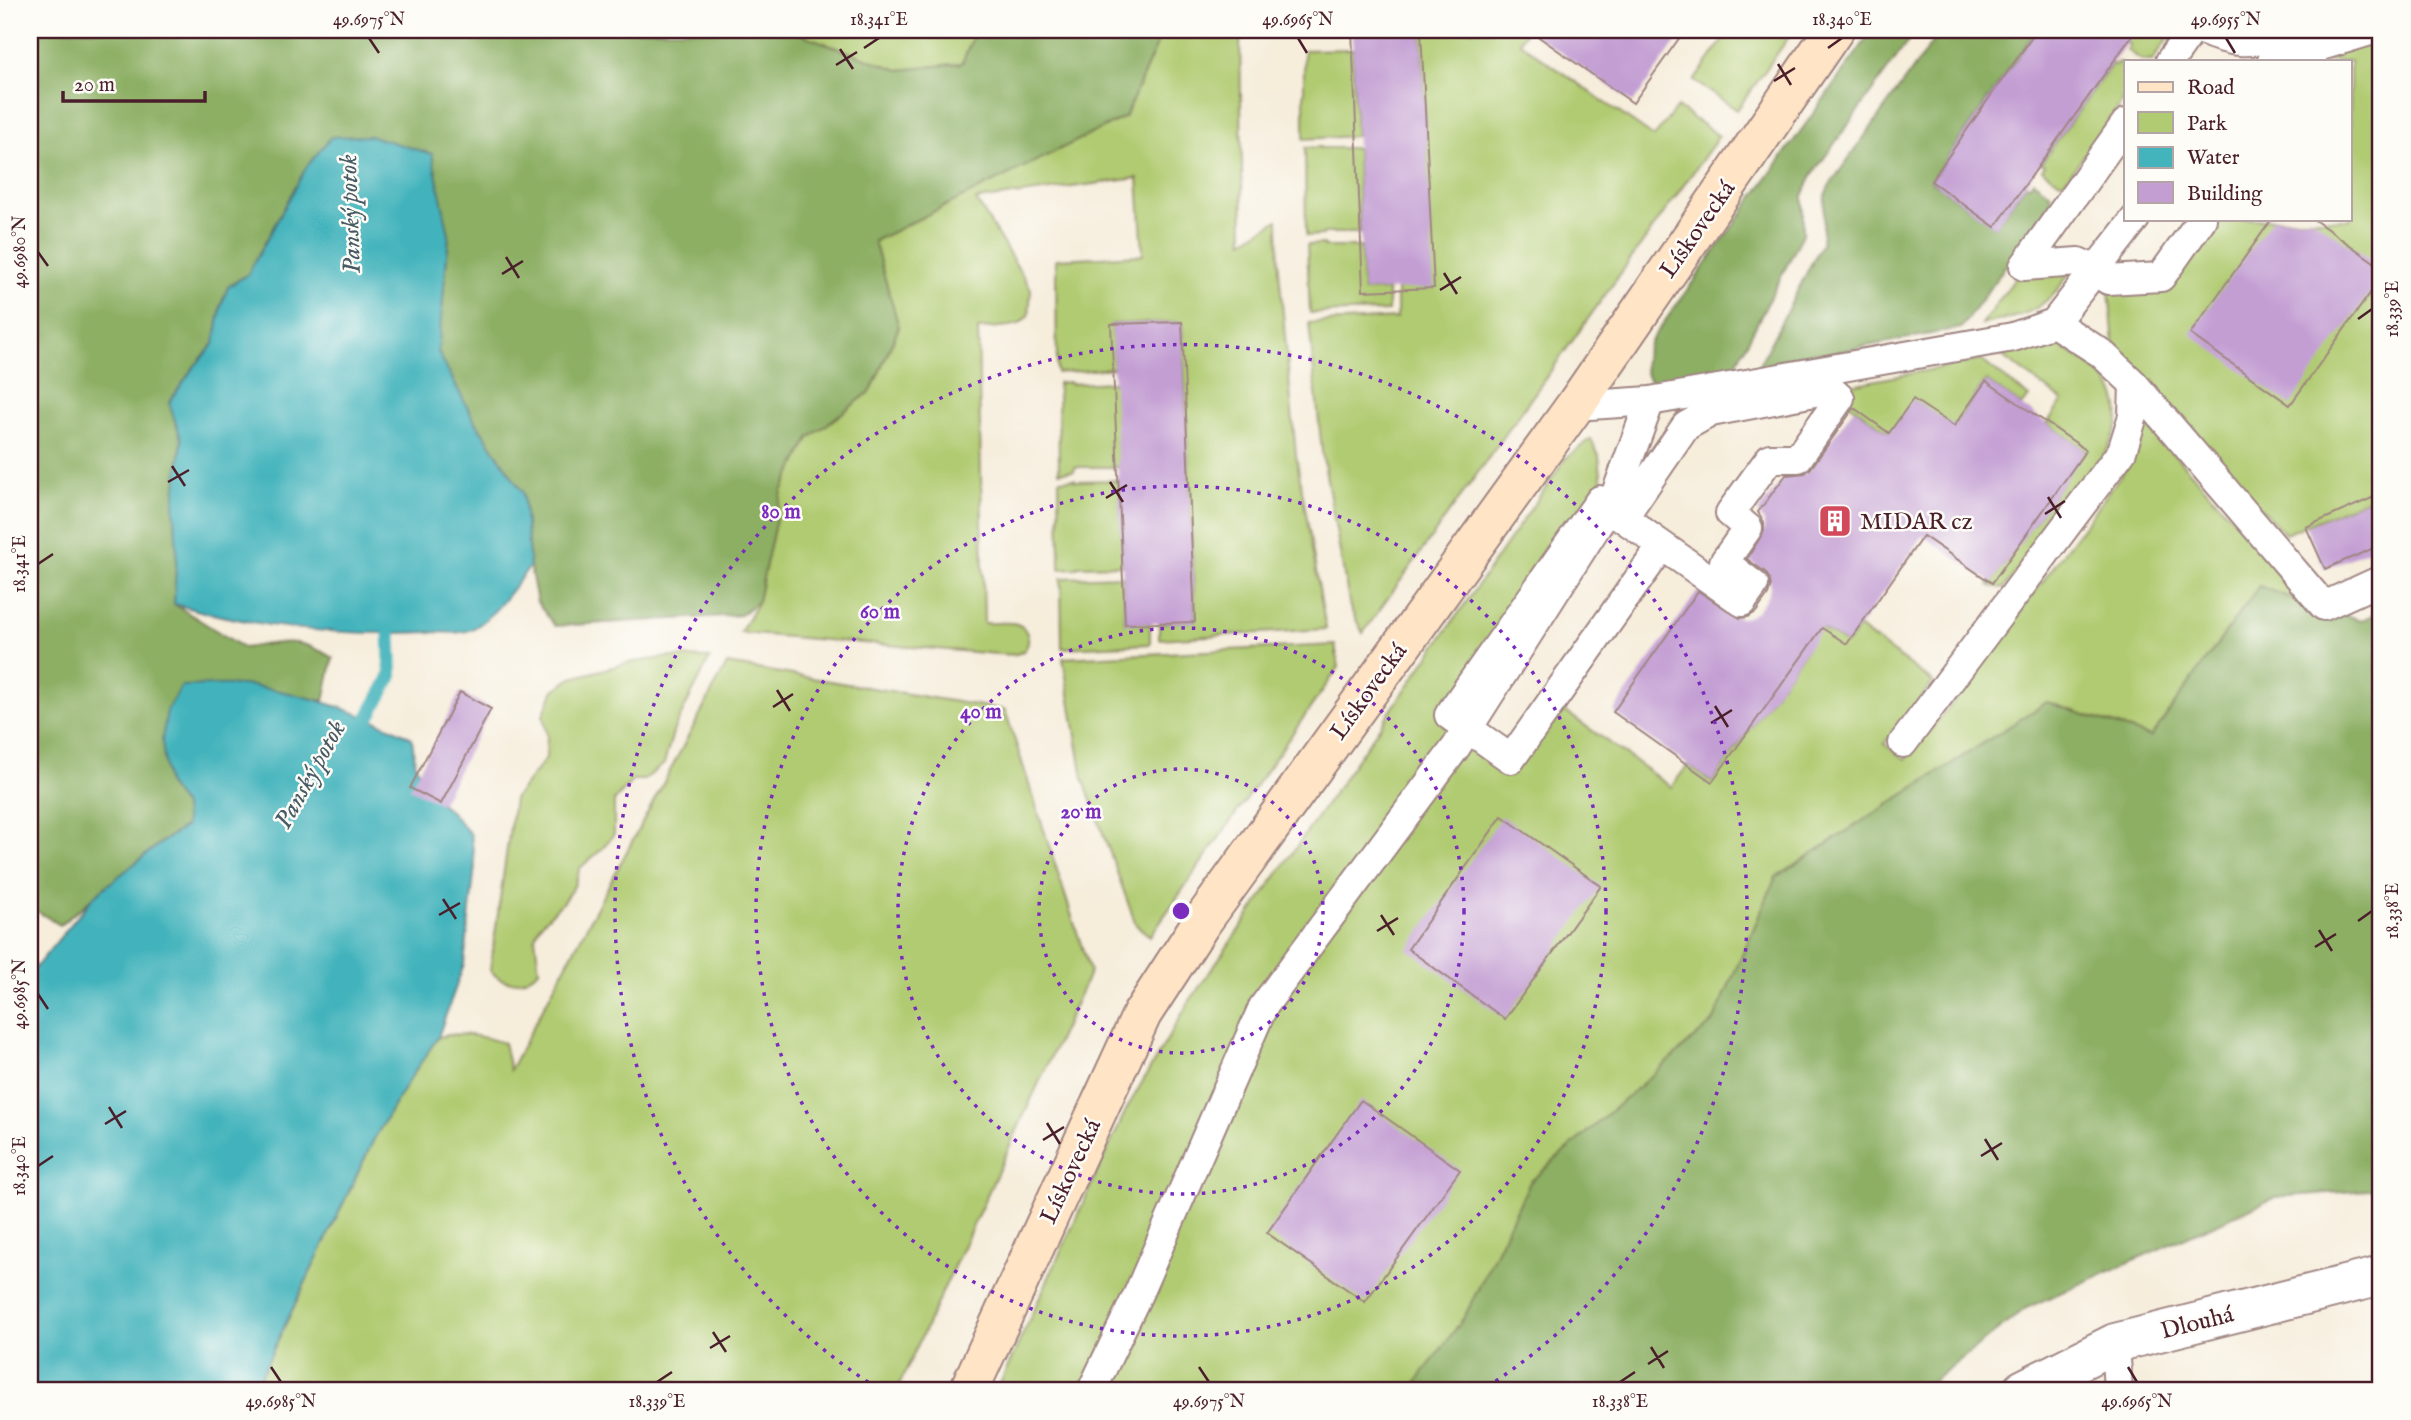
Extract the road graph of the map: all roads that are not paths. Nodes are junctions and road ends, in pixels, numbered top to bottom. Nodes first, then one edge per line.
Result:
1 (1834, 30) edge
2 (2192, 30) edge
3 (2202, 30) edge
4 (2374, 30) edge
5 (2307, 56) edge
6 (2171, 60) edge
7 (2279, 60) edge
8 (2124, 126) edge
9 (2134, 220) edge
10 (2201, 220) edge
11 (2095, 270) junction
12 (2054, 323) junction
13 (2134, 384) junction
14 (1650, 401) junction
15 (1575, 406) junction
16 (1616, 513) junction
17 (1662, 546) junction
18 (2381, 580) edge
19 (1467, 729) junction
20 (1903, 743) dead end
21 (2381, 1276) edge
22 (2115, 1343) junction
23 (969, 1390) edge
24 (1092, 1390) edge
25 (2022, 1390) edge
26 (2118, 1390) edge

1 - 15 main road, Lískovecká
2 - 6 lane
3 - 5 lane
4 - 5 lane
5 - 7 lane
8 - 11 lane
9 - 11 lane
10 - 11 lane
11 - 12 lane
12 - 13 lane
12 - 14 lane
13 - 18 lane
13 - 20 lane
14 - 15 lane
14 - 16 lane
15 - 23 main road, Lískovecká
16 - 17 lane
16 - 17 lane
16 - 19 lane
17 - 19 lane
19 - 24 lane
21 - 22 street, Dlouhá
22 - 25 street, Dlouhá
22 - 26 lane

